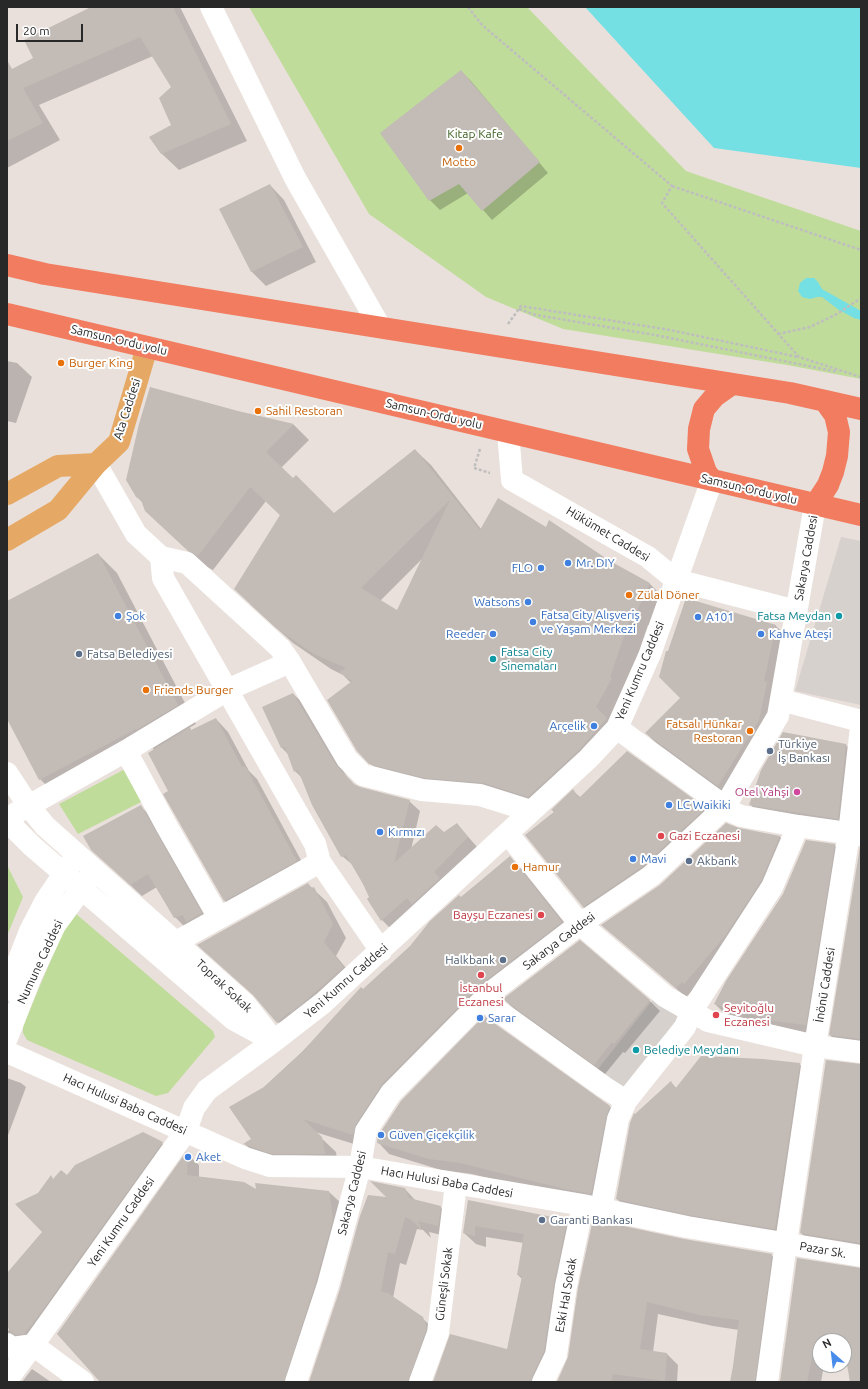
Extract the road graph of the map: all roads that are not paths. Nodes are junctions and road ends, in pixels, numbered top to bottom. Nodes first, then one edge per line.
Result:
1 (211, 7) edge
2 (7, 265) edge
3 (7, 314) edge
4 (380, 327) junction
5 (146, 347) junction
6 (732, 384) junction
7 (825, 401) junction
8 (861, 409) edge
9 (508, 432) junction
10 (96, 464) junction
11 (712, 480) junction
12 (7, 494) edge
13 (815, 505) junction
14 (861, 515) edge
15 (7, 540) edge
16 (161, 557) junction
17 (676, 580) junction
18 (796, 611) junction
19 (290, 662) junction
20 (227, 690) junction
21 (781, 700) junction
22 (861, 721) edge
23 (861, 727) edge
24 (616, 728) junction
25 (126, 751) junction
26 (7, 773) edge
27 (28, 805) junction
28 (724, 808) junction
29 (531, 811) junction
30 (7, 818) edge
31 (798, 826) junction
32 (508, 834) junction
33 (855, 834) edge
34 (78, 855) junction
35 (320, 862) junction
36 (95, 870) junction
37 (63, 874) junction
38 (82, 889) junction
39 (219, 918) junction
40 (580, 924) junction
41 (176, 942) junction
42 (381, 951) junction
43 (7, 990) edge
44 (483, 1000) junction
45 (691, 1012) junction
46 (7, 1038) edge
47 (274, 1041) junction
48 (815, 1046) junction
49 (7, 1052) edge
50 (861, 1052) edge
51 (626, 1101) junction
52 (186, 1131) junction
53 (360, 1167) junction
54 (456, 1184) junction
55 (592, 1207) junction
56 (786, 1243) junction
57 (861, 1256) edge
58 (7, 1344) edge
59 (34, 1345) junction
60 (7, 1380) edge
61 (83, 1382) edge
62 (296, 1382) edge
63 (420, 1382) edge
64 (543, 1382) edge
65 (767, 1382) edge

1 - 4 street
2 - 4 highway
3 - 5 highway, Samsun-Ordu yolu
4 - 6 highway
5 - 9 highway, Samsun-Ordu yolu
5 - 10 main road, Ata Caddesi
6 - 7 highway
6 - 11 highway
7 - 8 highway
7 - 13 highway
9 - 11 highway, Samsun-Ordu yolu
9 - 17 street, Hükümet Caddesi
10 - 12 main road
10 - 15 main road, Ata Caddesi
10 - 16 street
11 - 13 highway, Samsun-Ordu yolu
11 - 17 street, Yeni Kumru Caddesi
13 - 14 highway, Samsun-Ordu yolu
13 - 18 street, Sakarya Caddesi
16 - 19 street
16 - 20 street
17 - 18 street, Hükümet Caddesi
17 - 24 street, Yeni Kumru Caddesi
18 - 21 street, Sakarya Caddesi
19 - 20 street
19 - 29 street
20 - 25 street
20 - 35 street
21 - 22 street
21 - 28 street, Sakarya Caddesi
23 - 33 street, İnönü Caddesi
24 - 28 street
24 - 29 street, Yeni Kumru Caddesi
25 - 27 street
25 - 39 street
26 - 27 street, Toprak Sokak
27 - 30 street
27 - 34 street, Toprak Sokak
28 - 31 street
28 - 40 street, Sakarya Caddesi
29 - 32 street, Yeni Kumru Caddesi
30 - 37 street, Toprak Sokak
31 - 33 street
31 - 45 street, Eski Hal Sokak
32 - 40 street
32 - 42 street, Yeni Kumru Caddesi
33 - 48 street, İnönü Caddesi
34 - 36 street, Toprak Sokak
34 - 37 street, Numune Caddesi
35 - 39 street
35 - 42 street
36 - 38 street, Numune Caddesi
36 - 41 street, Toprak Sokak
37 - 38 street, Toprak Sokak
37 - 43 street, Numune Caddesi
38 - 46 street, Numune Caddesi
38 - 47 street, Toprak Sokak
39 - 41 street
40 - 44 street, Sakarya Caddesi
40 - 45 street
41 - 47 street, Toprak Sokak
42 - 47 street, Yeni Kumru Caddesi
44 - 51 street
44 - 53 street, Sakarya Caddesi
45 - 48 street
45 - 51 street, Eski Hal Sokak
47 - 52 street, Yeni Kumru Caddesi
48 - 50 street
48 - 56 street, İnönü Caddesi
49 - 52 street, Hacı Hulusi Baba Caddesi
51 - 55 street, Eski Hal Sokak
52 - 53 street, Hacı Hulusi Baba Caddesi
52 - 59 street, Yeni Kumru Caddesi
53 - 54 street, Hacı Hulusi Baba Caddesi
53 - 62 street, Sakarya Caddesi
54 - 55 street, Hacı Hulusi Baba Caddesi
54 - 63 street, Güneşli Sokak
55 - 56 street, Hacı Hulusi Baba Caddesi
55 - 64 street, Eski Hal Sokak
56 - 57 street, Pazar Sk.
56 - 65 street, İnönü Caddesi
58 - 59 street
59 - 60 street, Yeni Kumru Caddesi
59 - 61 street

